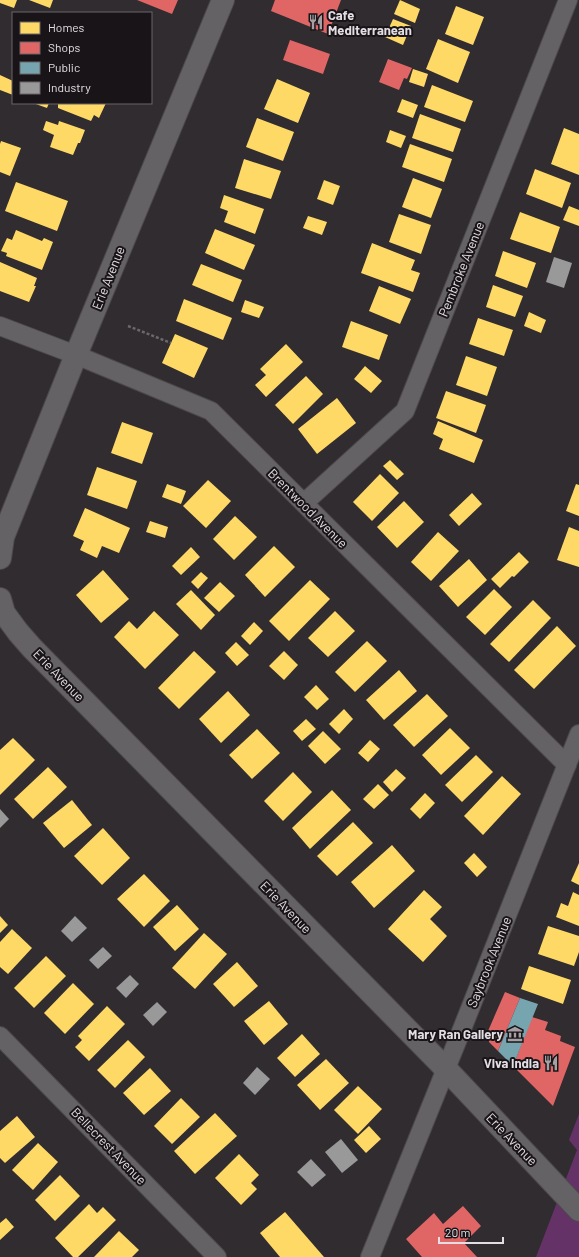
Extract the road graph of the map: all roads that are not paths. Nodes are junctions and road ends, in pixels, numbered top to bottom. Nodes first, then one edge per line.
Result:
1 (223, 0) edge
2 (568, 0) edge
3 (0, 326) edge
4 (76, 356) junction
5 (304, 503) junction
6 (0, 558) edge
7 (0, 599) edge
8 (579, 734) edge
9 (567, 765) junction
10 (0, 1036) edge
11 (446, 1069) junction
12 (579, 1210) edge
13 (217, 1257) edge
14 (370, 1257) edge

1 - 4 street, Erie Avenue
2 - 5 street, Pembroke Avenue
3 - 4 street, Brentwood Avenue
4 - 5 street, Brentwood Avenue
4 - 6 street, Erie Avenue
5 - 9 street, Brentwood Avenue
7 - 11 street, Erie Avenue
8 - 9 street, Saybrook Avenue
9 - 11 street, Saybrook Avenue
10 - 13 street, Bellecrest Avenue
11 - 12 street, Erie Avenue
11 - 14 street, Saybrook Avenue

